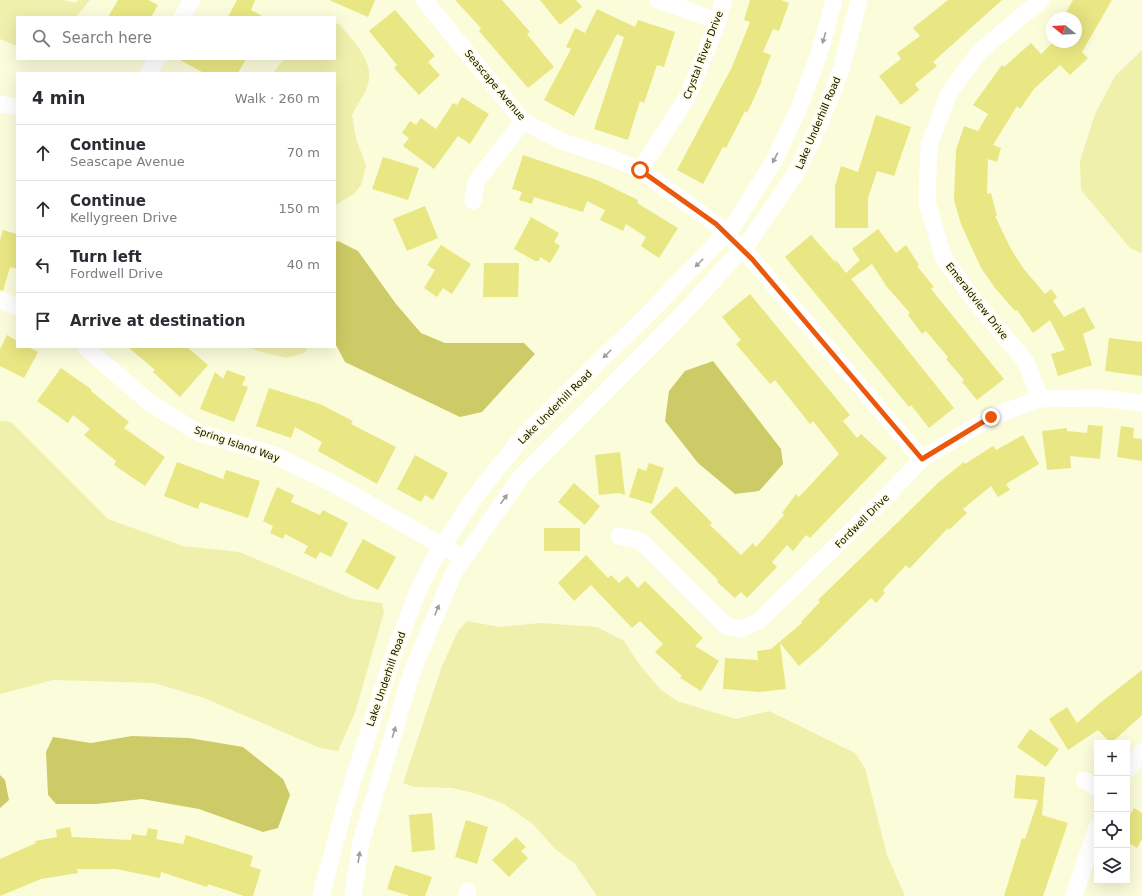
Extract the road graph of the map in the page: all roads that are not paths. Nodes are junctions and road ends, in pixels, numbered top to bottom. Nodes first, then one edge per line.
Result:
1 (192, 0) edge
2 (424, 0) edge
3 (658, 0) edge
4 (723, 0) edge
5 (834, 0) edge
6 (859, 0) edge
7 (1041, 0) edge
8 (183, 16) edge
9 (718, 21) junction
10 (156, 60) edge
11 (149, 72) edge
12 (0, 104) edge
13 (16, 107) edge
14 (523, 121) junction
15 (640, 170) junction
16 (473, 201) dead end
17 (726, 234) junction
18 (742, 250) junction
19 (0, 300) edge
20 (16, 308) edge
21 (86, 348) edge
22 (1040, 399) junction
23 (1142, 403) edge
24 (922, 459) junction
25 (619, 536) dead end
26 (442, 546) junction
27 (463, 558) junction
28 (1142, 752) edge
29 (1130, 766) edge
30 (1094, 845) edge
31 (1090, 870) edge
32 (320, 896) edge
33 (353, 896) edge
34 (1074, 896) edge

1 - 8 street
2 - 14 street, Seascape Avenue
3 - 9 street
4 - 9 street, Crystal River Drive
5 -> 17 street, Lake Underhill Road
6 - 18 street, Lake Underhill Road
7 - 22 street, Emeraldview Drive
9 - 15 street, Crystal River Drive
10 - 11 street
12 - 13 street
14 - 15 street, Seascape Avenue
14 - 16 street
15 - 17 street, Seascape Avenue
17 - 18 street, Seascape Avenue
17 -> 26 street, Lake Underhill Road
18 - 24 street, Seascape Avenue
27 -> 18 street, Lake Underhill Road
19 - 20 street
21 - 26 street, Spring Island Way
22 - 23 street, Fordwell Drive
22 - 24 street, Fordwell Drive
24 - 25 street, Fordwell Drive
26 - 27 street, Spring Island Way
26 - 32 street, Lake Underhill Road
33 -> 27 street, Lake Underhill Road
28 - 29 street
30 - 31 street
31 - 34 street

